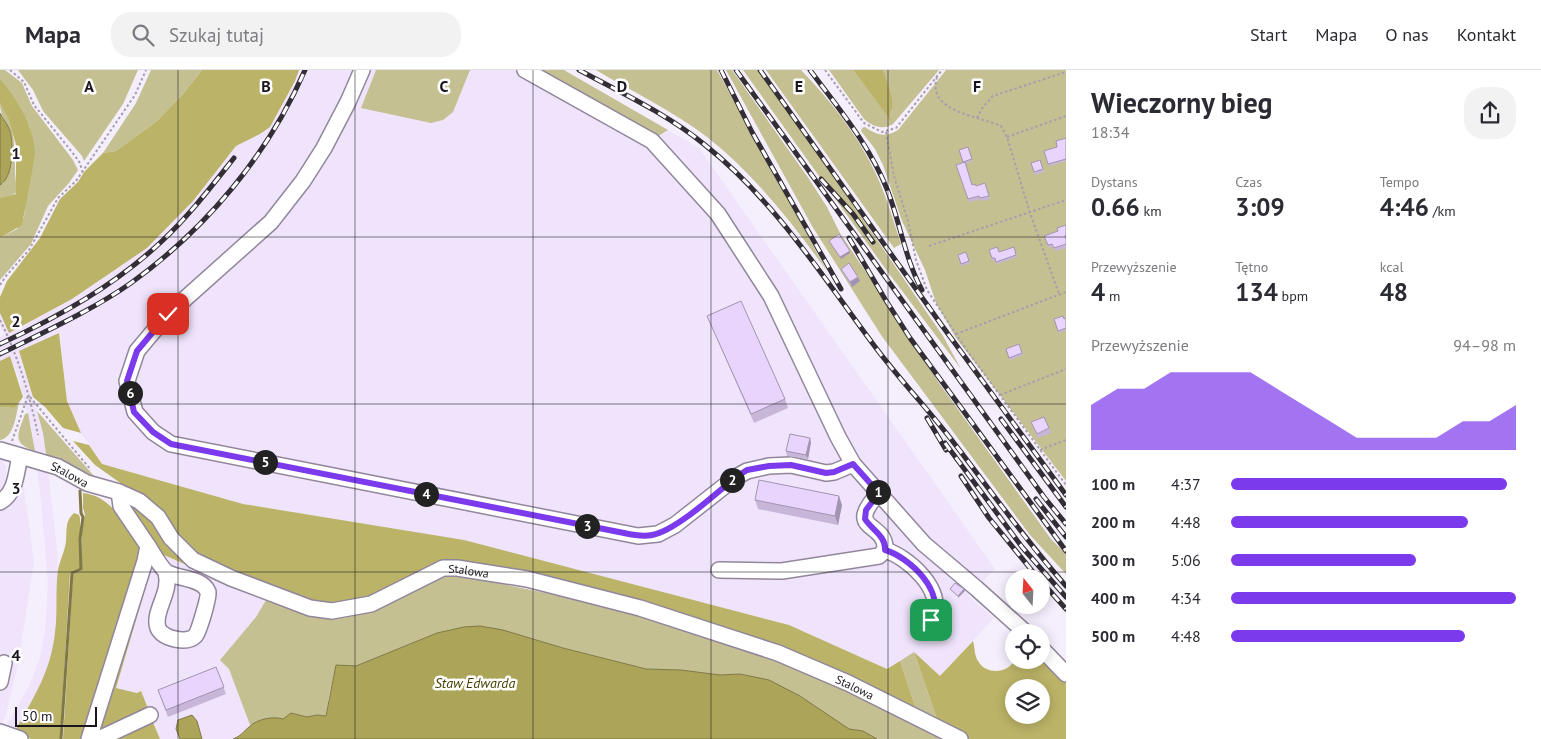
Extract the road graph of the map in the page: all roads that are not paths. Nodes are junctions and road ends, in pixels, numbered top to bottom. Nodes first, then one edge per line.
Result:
1 (362, 70) edge
2 (525, 70) edge
3 (10, 453) edge
4 (853, 464) junction
5 (112, 490) junction
6 (879, 493) junction
7 (0, 502) edge
8 (148, 546) junction
9 (885, 550) junction
10 (720, 570) dead end
11 (166, 573) junction
12 (1016, 624) edge
13 (923, 629) dead end
14 (1050, 657) edge
15 (4, 663) dead end
16 (1066, 674) edge
17 (0, 682) edge
18 (150, 715) dead end
19 (0, 732) edge
20 (20, 739) edge
21 (89, 739) edge
22 (94, 739) edge
23 (960, 739) edge

1 - 4 street
2 - 4 street
3 - 5 street, Stalowa
3 - 7 street
4 - 6 street
5 - 8 street
5 - 23 street, Stalowa
6 - 9 street
6 - 12 street
8 - 11 street
8 - 21 street
9 - 10 street
9 - 13 street
11 - 11 street
14 - 16 street
15 - 17 street
18 - 22 street
19 - 20 street

